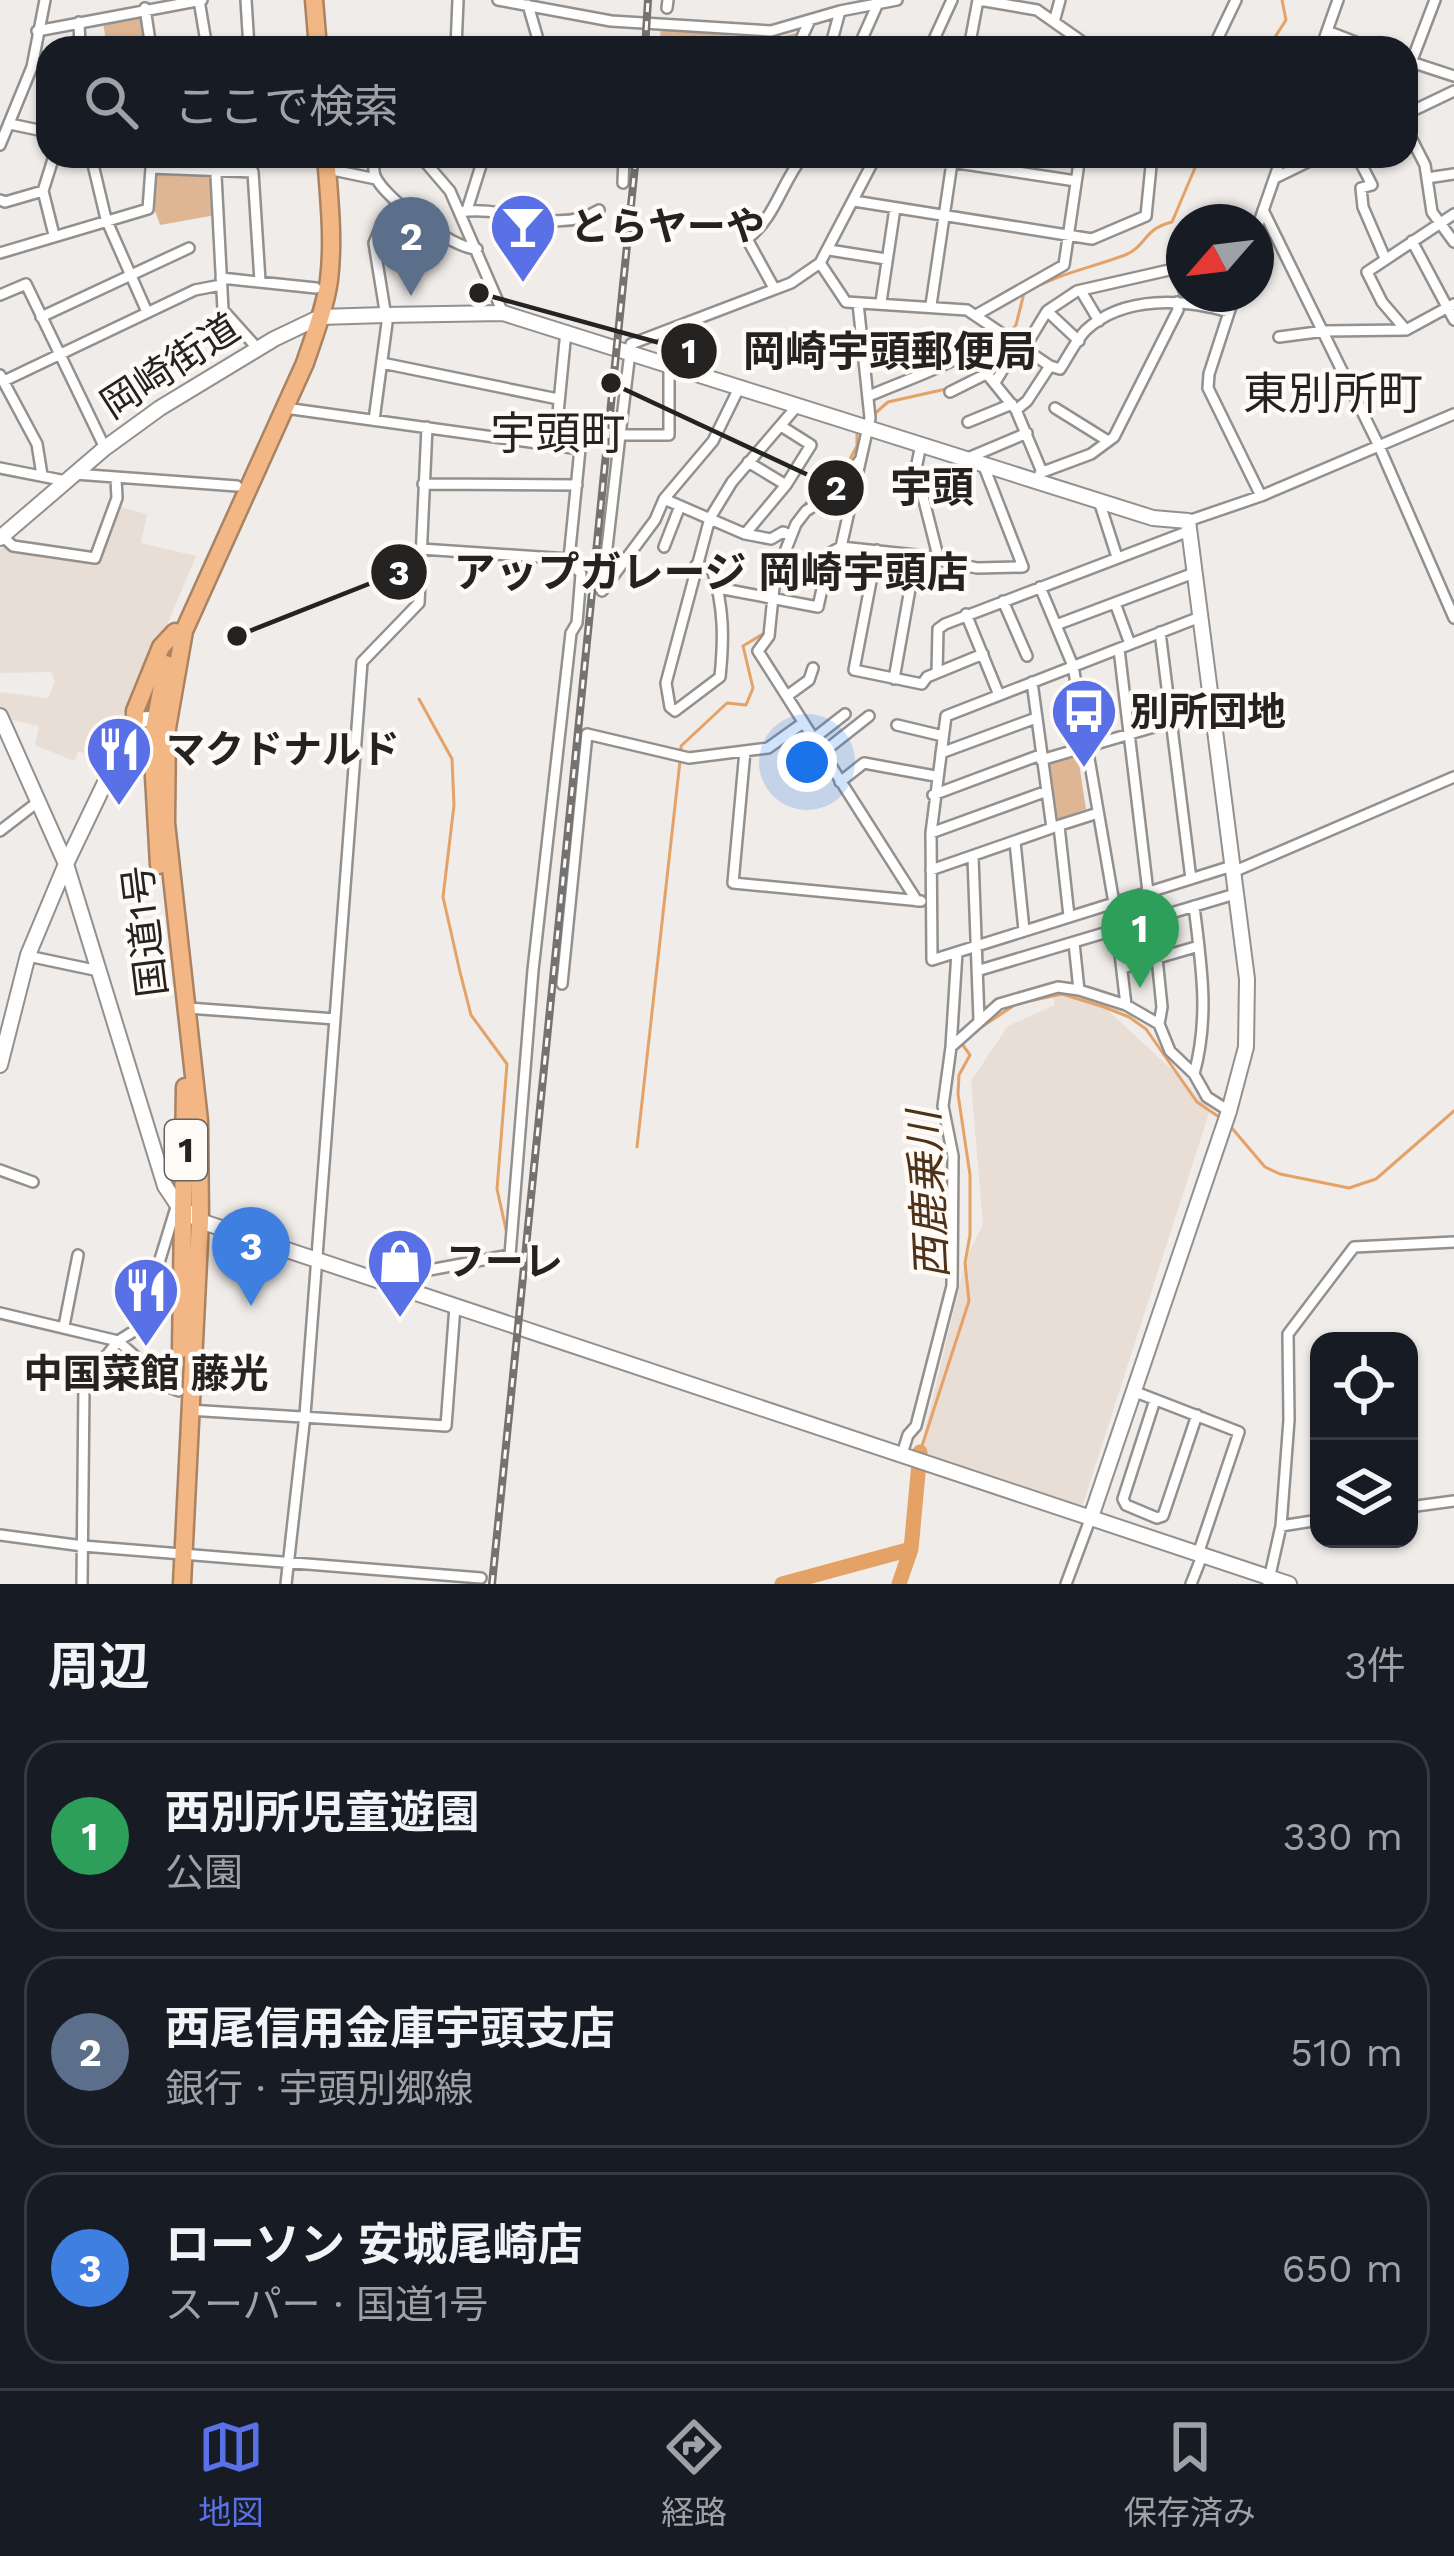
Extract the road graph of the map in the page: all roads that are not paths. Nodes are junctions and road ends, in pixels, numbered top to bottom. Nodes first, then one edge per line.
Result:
1 (45, 0) edge
2 (198, 0) edge
3 (246, 0) edge
4 (310, 0) edge
5 (458, 0) edge
6 (497, 0) edge
7 (896, 0) edge
8 (952, 0) edge
9 (978, 0) edge
10 (1060, 0) edge
11 (1236, 0) edge
12 (1338, 0) edge
13 (1436, 0) edge
14 (878, 1) edge
15 (528, 3) edge
16 (146, 8) junction
17 (840, 10) junction
18 (79, 22) junction
19 (809, 22) junction
20 (1054, 22) junction
21 (37, 31) junction
22 (1327, 32) junction
23 (36, 36) edge
24 (80, 36) edge
25 (150, 36) edge
26 (205, 36) edge
27 (248, 36) edge
28 (313, 36) edge
29 (456, 36) edge
30 (537, 36) edge
31 (803, 36) edge
32 (833, 36) edge
33 (863, 36) edge
34 (936, 36) edge
35 (971, 36) edge
36 (1074, 36) edge
37 (1219, 36) edge
38 (1326, 36) edge
39 (1338, 36) edge
40 (36, 38) edge
41 (1418, 40) edge
42 (1418, 65) edge
43 (1454, 76) edge
44 (1454, 91) edge
45 (1418, 109) edge
46 (10, 124) junction
47 (36, 129) edge
48 (0, 145) edge
49 (1418, 151) edge
50 (50, 168) edge
51 (95, 168) edge
52 (150, 168) edge
53 (193, 168) edge
54 (323, 168) edge
55 (324, 168) edge
56 (347, 168) edge
57 (375, 168) edge
58 (430, 168) edge
59 (479, 168) edge
60 (624, 168) edge
61 (793, 168) edge
62 (870, 168) edge
63 (951, 168) edge
64 (1003, 168) edge
65 (1078, 168) edge
66 (1151, 168) edge
67 (1278, 168) edge
68 (1295, 168) edge
69 (1363, 168) edge
70 (215, 171) junction
71 (1454, 174) edge
72 (376, 178) junction
73 (1275, 178) junction
74 (1427, 178) junction
75 (1076, 181) junction
76 (623, 183) dead end
77 (43, 191) junction
78 (0, 200) edge
79 (854, 201) junction
80 (1265, 204) edge
81 (402, 206) junction
82 (895, 208) junction
83 (463, 211) junction
84 (599, 211) dead end
85 (945, 214) junction
86 (1454, 214) edge
87 (106, 219) junction
88 (1442, 221) junction
89 (1274, 232) edge
90 (1067, 233) junction
91 (54, 235) junction
92 (1412, 242) junction
93 (1454, 242) edge
94 (189, 248) dead end
95 (476, 249) junction
96 (829, 250) junction
97 (0, 253) edge
98 (1385, 258) junction
99 (886, 259) junction
100 (820, 263) junction
101 (1166, 271) edge
102 (129, 275) junction
103 (260, 281) junction
104 (221, 282) junction
105 (316, 288) junction
106 (774, 288) junction
107 (1081, 290) junction
108 (0, 296) edge
109 (1166, 300) edge
110 (881, 302) junction
111 (858, 303) junction
112 (931, 305) junction
113 (1451, 306) edge
114 (1047, 311) junction
115 (147, 312) junction
116 (1177, 312) edge
117 (1229, 312) edge
118 (503, 313) junction
119 (385, 315) junction
120 (976, 315) junction
121 (40, 316) junction
122 (314, 320) junction
123 (1454, 320) edge
124 (1099, 321) junction
125 (1406, 330) junction
126 (566, 331) junction
127 (1324, 331) junction
128 (1279, 337) dead end
129 (1078, 341) junction
130 (1021, 347) junction
131 (622, 348) junction
132 (258, 349) junction
133 (60, 355) junction
134 (382, 363) junction
135 (669, 363) junction
136 (1050, 367) junction
137 (992, 377) junction
138 (2, 378) edge
139 (740, 386) junction
140 (950, 392) dead end
141 (869, 396) junction
142 (559, 399) junction
143 (798, 404) junction
144 (1014, 407) junction
145 (285, 408) junction
146 (1055, 408) dead end
147 (1454, 414) edge
148 (374, 420) junction
149 (968, 422) dead end
150 (781, 426) junction
151 (427, 427) junction
152 (868, 428) junction
153 (1027, 433) junction
154 (620, 435) junction
155 (1108, 441) junction
156 (555, 444) junction
157 (921, 444) junction
158 (1379, 446) junction
159 (105, 448) junction
160 (968, 458) junction
161 (860, 460) junction
162 (748, 462) junction
163 (983, 464) junction
164 (0, 468) edge
165 (42, 475) junction
166 (1036, 475) junction
167 (70, 478) junction
168 (116, 479) junction
169 (423, 484) junction
170 (577, 485) junction
171 (786, 485) junction
172 (237, 486) junction
173 (1261, 496) junction
174 (664, 499) junction
175 (1099, 501) junction
176 (680, 506) junction
177 (710, 518) junction
178 (1188, 526) junction
179 (787, 533) junction
180 (745, 534) junction
181 (1, 537) edge
182 (664, 547) dead end
183 (841, 547) junction
184 (421, 549) junction
185 (878, 550) junction
186 (916, 555) junction
187 (1117, 557) junction
188 (569, 559) junction
189 (939, 560) junction
190 (696, 566) junction
191 (1194, 572) junction
192 (1040, 587) junction
193 (718, 588) junction
194 (1003, 601) junction
195 (773, 602) junction
196 (1115, 602) junction
197 (966, 614) junction
198 (1200, 616) junction
199 (1454, 618) edge
200 (1056, 625) junction
201 (175, 632) junction
202 (1160, 632) junction
203 (1125, 646) junction
204 (983, 655) junction
205 (1027, 656) dead end
206 (1073, 666) junction
207 (814, 668) dead end
208 (937, 673) junction
209 (894, 679) junction
210 (1032, 682) junction
211 (999, 695) junction
212 (787, 697) junction
213 (1212, 710) junction
214 (845, 714) dead end
215 (0, 716) edge
216 (869, 716) dead end
217 (161, 718) junction
218 (1036, 718) junction
219 (135, 720) junction
220 (803, 723) junction
221 (1170, 723) junction
222 (897, 725) dead end
223 (1131, 734) junction
224 (943, 736) junction
225 (813, 739) junction
226 (1087, 747) junction
227 (745, 751) junction
228 (822, 753) junction
229 (941, 754) junction
230 (1041, 758) junction
231 (935, 776) junction
232 (1454, 777) edge
233 (840, 782) junction
234 (1047, 791) junction
235 (933, 795) junction
236 (39, 801) junction
237 (1098, 813) junction
238 (1055, 827) junction
239 (0, 831) edge
240 (931, 833) junction
241 (1015, 842) junction
242 (973, 856) junction
243 (66, 864) junction
244 (1233, 869) junction
245 (931, 870) junction
246 (1191, 879) junction
247 (1148, 892) junction
248 (1235, 894) junction
249 (916, 901) junction
250 (932, 902) junction
251 (1114, 903) junction
252 (1194, 906) junction
253 (1069, 916) junction
254 (1117, 928) junction
255 (1024, 930) junction
256 (1073, 943) junction
257 (979, 944) junction
258 (1199, 946) junction
259 (956, 952) junction
260 (28, 956) junction
261 (1157, 958) junction
262 (1123, 968) junction
263 (980, 970) junction
264 (99, 971) junction
265 (562, 984) dead end
266 (1078, 990) junction
267 (1126, 1005) junction
268 (188, 1008) junction
269 (335, 1019) junction
270 (979, 1020) junction
271 (1159, 1024) junction
272 (4, 1037) edge
273 (951, 1047) junction
274 (0, 1065) edge
275 (1194, 1074) junction
276 (1229, 1111) junction
277 (0, 1170) edge
278 (33, 1182) dead end
279 (188, 1212) junction
280 (1454, 1242) edge
281 (78, 1255) dead end
282 (317, 1258) junction
283 (386, 1282) junction
284 (454, 1306) junction
285 (0, 1313) edge
286 (64, 1326) junction
287 (118, 1341) junction
288 (179, 1391) junction
289 (1133, 1391) junction
290 (1155, 1400) junction
291 (188, 1409) junction
292 (305, 1414) junction
293 (1197, 1414) junction
294 (903, 1455) junction
295 (1454, 1501) edge
296 (1418, 1506) edge
297 (1091, 1517) junction
298 (1310, 1521) edge
299 (1281, 1526) junction
300 (0, 1535) edge
301 (83, 1546) junction
302 (177, 1551) junction
303 (1200, 1555) junction
304 (287, 1561) junction
305 (481, 1578) dead end
306 (1268, 1581) edge
307 (82, 1584) edge
308 (172, 1584) edge
309 (182, 1584) edge
310 (286, 1584) edge
311 (1066, 1584) edge
312 (1191, 1584) edge
313 (1288, 1584) edge

1 - 21 street
2 - 16 street
2 - 26 street
3 - 27 street
4 - 28 highway
5 - 29 street
6 - 15 street
7 - 14 street
8 - 34 street
9 - 20 street
9 - 35 street
10 - 20 street
11 - 37 street
12 - 22 street
13 - 41 street
14 - 17 street
14 - 33 street
15 - 19 street
15 - 30 street
16 - 18 street
16 - 25 street
17 - 19 street
17 - 32 street
18 - 21 street
18 - 24 street
19 - 31 street
20 - 36 street
21 - 23 street
22 - 38 street
22 - 39 street
40 - 46 street
42 - 43 street
44 - 45 street
46 - 47 street
46 - 48 street
49 - 74 street
50 - 77 street
51 - 87 street
52 - 87 street
53 - 70 street
54 - 105 highway, 国道1号 / 1
55 - 122 highway, 国道1号 / 1
56 - 72 street
57 - 72 street
58 - 83 street
59 - 83 street
60 - 76 street
61 - 106 street
62 - 79 street
63 - 85 street
64 - 75 street
65 - 75 street
66 - 90 street
67 - 73 street
68 - 73 street
69 - 98 street
70 - 103 street
70 - 104 street
71 - 74 street
72 - 81 street
73 - 80 street
74 - 88 street
75 - 90 street
77 - 78 street
77 - 91 street
79 - 82 street
79 - 96 street
81 - 95 street
81 - 119 street
82 - 85 street
82 - 99 street
83 - 84 street
83 - 95 street
85 - 90 street
85 - 112 street
86 - 88 street
87 - 91 street
87 - 102 street
88 - 92 street
88 - 93 street
89 - 127 street
90 - 120 street
91 - 97 street
92 - 98 street
92 - 113 street
94 - 102 street
95 - 118 street
96 - 99 street
96 - 100 street
98 - 125 street
99 - 110 street
100 - 106 street
100 - 111 street
101 - 107 street
102 - 115 street
102 - 121 street
103 - 104 street
103 - 105 street
104 - 115 street
104 - 132 street
105 - 122 highway, 国道1号 / 1
106 - 131 street
107 - 114 street
107 - 124 street
108 - 121 street
109 - 124 street
110 - 111 street
110 - 112 street
111 - 141 street
112 - 120 street
113 - 123 street
113 - 125 street
114 - 129 street
114 - 130 street
115 - 133 street
116 - 155 street
117 - 173 street
118 - 119 street
118 - 126 street
119 - 122 street
119 - 134 street
120 - 130 street
121 - 133 street
122 - 132 street, 岡崎街道
122 - 145 highway, 国道1号 / 1
122 - 172 highway, 国道1号 / 1
124 - 129 street
125 - 127 street
126 - 131 street
126 - 142 street
127 - 128 street
127 - 158 street
129 - 136 street
130 - 136 street
130 - 137 street
131 - 135 street
131 - 154 street
132 - 159 street, 岡崎街道
133 - 138 street
133 - 159 street
134 - 142 street
134 - 148 street
135 - 139 street
135 - 154 street
136 - 144 street
137 - 140 street
137 - 141 street
137 - 144 street
138 - 165 street
139 - 143 street
139 - 174 street
141 - 152 street
142 - 156 street
143 - 150 street
143 - 152 street
144 - 149 street
144 - 153 street
145 - 148 street
145 - 217 highway, 国道1号 / 1
146 - 155 street
147 - 158 street
148 - 151 street
150 - 162 street
150 - 171 street
151 - 156 street
151 - 169 street
152 - 157 street
152 - 161 street
153 - 160 street
153 - 166 street
154 - 174 street
155 - 166 street
156 - 170 street
157 - 160 street
157 - 189 street
158 - 173 street
158 - 199 street
159 - 167 street, 岡崎街道
160 - 163 street
161 - 179 street
161 - 183 street
162 - 171 street
162 - 177 street
163 - 166 street
163 - 189 street
164 - 165 street
165 - 167 street
166 - 175 street
167 - 168 street
167 - 181 street, 岡崎街道
168 - 172 street
168 - 181 street
169 - 170 street
169 - 184 street
170 - 188 street
171 - 180 street
172 - 201 highway, 国道1号 / 1
173 - 178 street
174 - 176 street
175 - 178 street
175 - 187 street
176 - 177 street
176 - 182 street
177 - 180 street
177 - 190 street
178 - 187 street
178 - 191 street
179 - 180 street
179 - 195 street
183 - 185 street
183 - 195 street
184 - 188 street
184 - 269 street
185 - 186 street
185 - 209 street
186 - 189 street
186 - 209 street
187 - 192 street
188 - 283 street
190 - 193 street
190 - 193 street
191 - 196 street
191 - 198 street
192 - 194 street
192 - 200 street
193 - 195 street
194 - 197 street
194 - 205 street
195 - 212 street
196 - 200 street
196 - 203 street
197 - 204 street
197 - 208 street
198 - 202 street
198 - 213 street
200 - 206 street
201 - 217 highway, 国道1号 / 1
201 - 219 highway
202 - 203 street
202 - 221 street
203 - 206 street
203 - 223 street
204 - 208 street
204 - 211 street
206 - 210 street
206 - 226 street
207 - 212 street
208 - 209 street
210 - 211 street
210 - 218 street
211 - 224 street
212 - 220 street
213 - 221 street
213 - 244 street
214 - 225 street
215 - 236 street
216 - 228 street
217 - 219 street
217 - 268 highway, 国道1号 / 1
217 - 279 highway, 国道1号 / 1
218 - 229 street
218 - 230 street
219 - 243 street
220 - 225 street
220 - 227 street
221 - 223 street
221 - 246 street
222 - 224 street
223 - 226 street
223 - 247 street
224 - 229 street
225 - 228 street
226 - 230 street
226 - 237 street
227 - 249 street
227 - 265 street
228 - 233 street
229 - 231 street
230 - 234 street
230 - 235 street
231 - 233 street
231 - 235 street
232 - 244 street
233 - 249 street
234 - 238 street
234 - 240 street
235 - 240 street
236 - 239 street
236 - 243 street
237 - 238 street
237 - 251 street
238 - 241 street
238 - 253 street
240 - 245 street
241 - 242 street
241 - 255 street
242 - 245 street
242 - 257 street
243 - 260 street
243 - 264 street
244 - 246 street
244 - 248 street
245 - 250 street
246 - 247 street
247 - 251 street
248 - 252 street
248 - 276 street
249 - 250 street
250 - 259 street
251 - 253 street
251 - 254 street
252 - 254 street
252 - 258 street
253 - 255 street
254 - 256 street
254 - 262 street
255 - 257 street
256 - 263 street
256 - 266 street
257 - 259 street
257 - 263 street
258 - 261 street
258 - 275 street
259 - 273 street
260 - 264 street
260 - 272 street
261 - 262 street
261 - 271 street
262 - 267 street
263 - 270 street
264 - 279 street
266 - 267 street
266 - 270 street
267 - 271 street
268 - 269 street
268 - 279 highway, 国道1号 / 1
269 - 282 street
270 - 273 street
271 - 275 street
272 - 274 street
273 - 294 street
275 - 276 street
276 - 289 street
277 - 278 street
279 - 282 street
279 - 287 street
279 - 288 highway, 国道1号 / 1
279 - 291 highway, 国道1号 / 1
280 - 299 street
281 - 286 street
282 - 283 street
282 - 292 street
283 - 284 street
284 - 292 street
284 - 294 street
285 - 286 street
286 - 287 street
287 - 288 street
287 - 301 street
288 - 302 highway, 国道1号 / 1
289 - 290 street
289 - 297 street
290 - 293 street
290 - 293 street
291 - 292 street
291 - 302 highway, 国道1号 / 1
292 - 304 street
293 - 303 street
294 - 297 street
295 - 296 street
297 - 303 street
297 - 311 street
298 - 299 street
299 - 306 street
300 - 301 street
301 - 302 street
301 - 307 street
302 - 304 street
302 - 308 highway, 国道1号 / 1
302 - 309 highway, 国道1号 / 1
303 - 306 street
303 - 312 street
304 - 305 street
304 - 310 street
306 - 313 street

